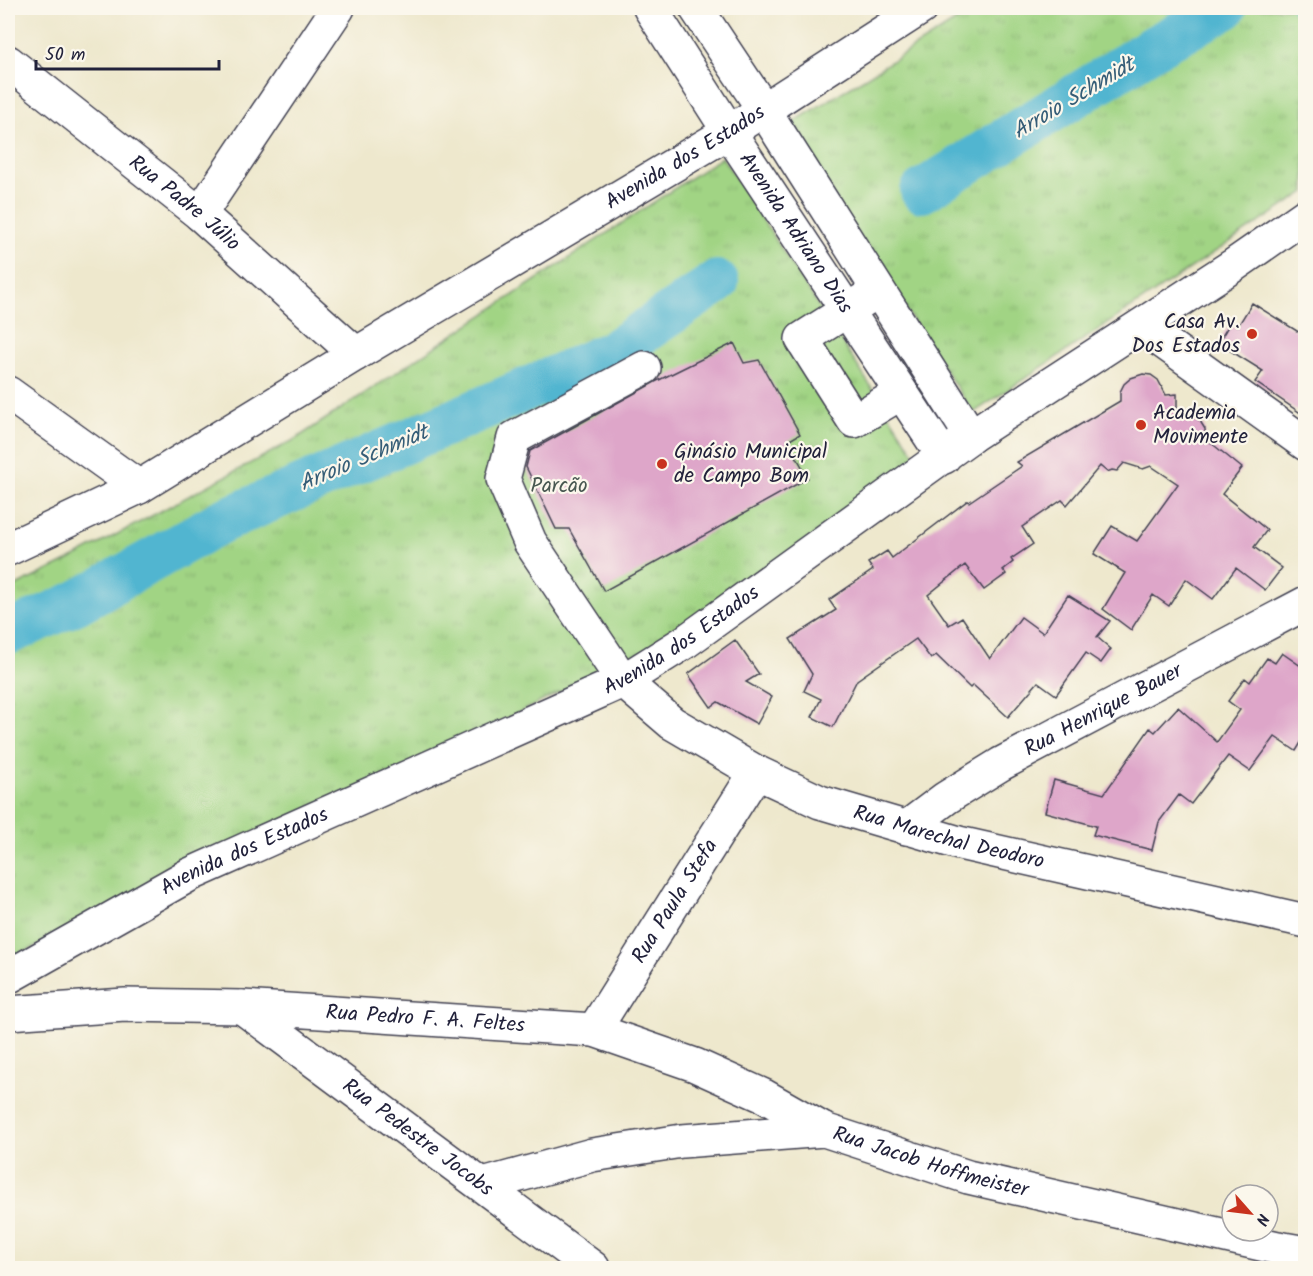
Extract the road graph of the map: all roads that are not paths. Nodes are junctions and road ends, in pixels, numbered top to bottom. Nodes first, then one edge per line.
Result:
1 (338, 8) edge
2 (650, 8) edge
3 (696, 8) edge
4 (921, 8) edge
5 (8, 62) edge
6 (764, 110) junction
7 (729, 132) junction
8 (200, 214) junction
9 (1305, 215) edge
10 (879, 292) junction
11 (847, 310) junction
12 (1141, 326) junction
13 (356, 354) junction
14 (644, 368) dead end
15 (8, 393) edge
16 (901, 393) junction
17 (971, 436) junction
18 (1305, 444) edge
19 (944, 457) junction
20 (139, 487) junction
21 (8, 549) edge
22 (1305, 603) edge
23 (624, 681) junction
24 (756, 772) junction
25 (906, 828) junction
26 (1305, 921) edge
27 (8, 977) edge
28 (242, 1007) junction
29 (8, 1013) edge
30 (594, 1030) junction
31 (824, 1130) junction
32 (483, 1185) junction
33 (1305, 1252) edge
34 (593, 1269) edge

1 - 8 street
2 - 7 street, Avenida Adriano Dias
3 - 6 street, Avenida Adriano Dias
4 - 6 street, Avenida dos Estados
5 - 8 street, Rua Padre Júlio
6 - 7 street, Avenida dos Estados
6 - 10 street, Avenida Adriano Dias
7 - 11 street, Avenida Adriano Dias
7 - 13 street, Avenida dos Estados
8 - 13 street, Rua Padre Júlio
9 - 12 street, Avenida dos Estados
10 - 11 street
10 - 17 street, Avenida Adriano Dias
11 - 16 street, Avenida Adriano Dias
11 - 16 street
12 - 17 street, Avenida dos Estados
12 - 18 street
13 - 20 street, Avenida dos Estados
14 - 23 street, Rua Marechal Deodoro
15 - 20 street
16 - 19 street, Avenida Adriano Dias
17 - 19 street, Avenida dos Estados
19 - 23 street, Avenida dos Estados
20 - 21 street, Avenida dos Estados
22 - 25 street, Rua Henrique Bauer
23 - 24 street, Rua Marechal Deodoro
23 - 27 street, Avenida dos Estados
24 - 25 street, Rua Marechal Deodoro
24 - 30 street, Rua Paula Stefa
25 - 26 street, Rua Marechal Deodoro
28 - 29 street, Rua Pedro F. A. Feltes
28 - 30 street, Rua Pedro F. A. Feltes
28 - 32 street, Rua Pedestre Jocobs
30 - 31 street, Rua Pedro F. A. Feltes
31 - 32 street, Rua Jacob Hoffmeister
31 - 33 street, Rua Jacob Hoffmeister
32 - 34 street, Rua Pedestre Jocobs

